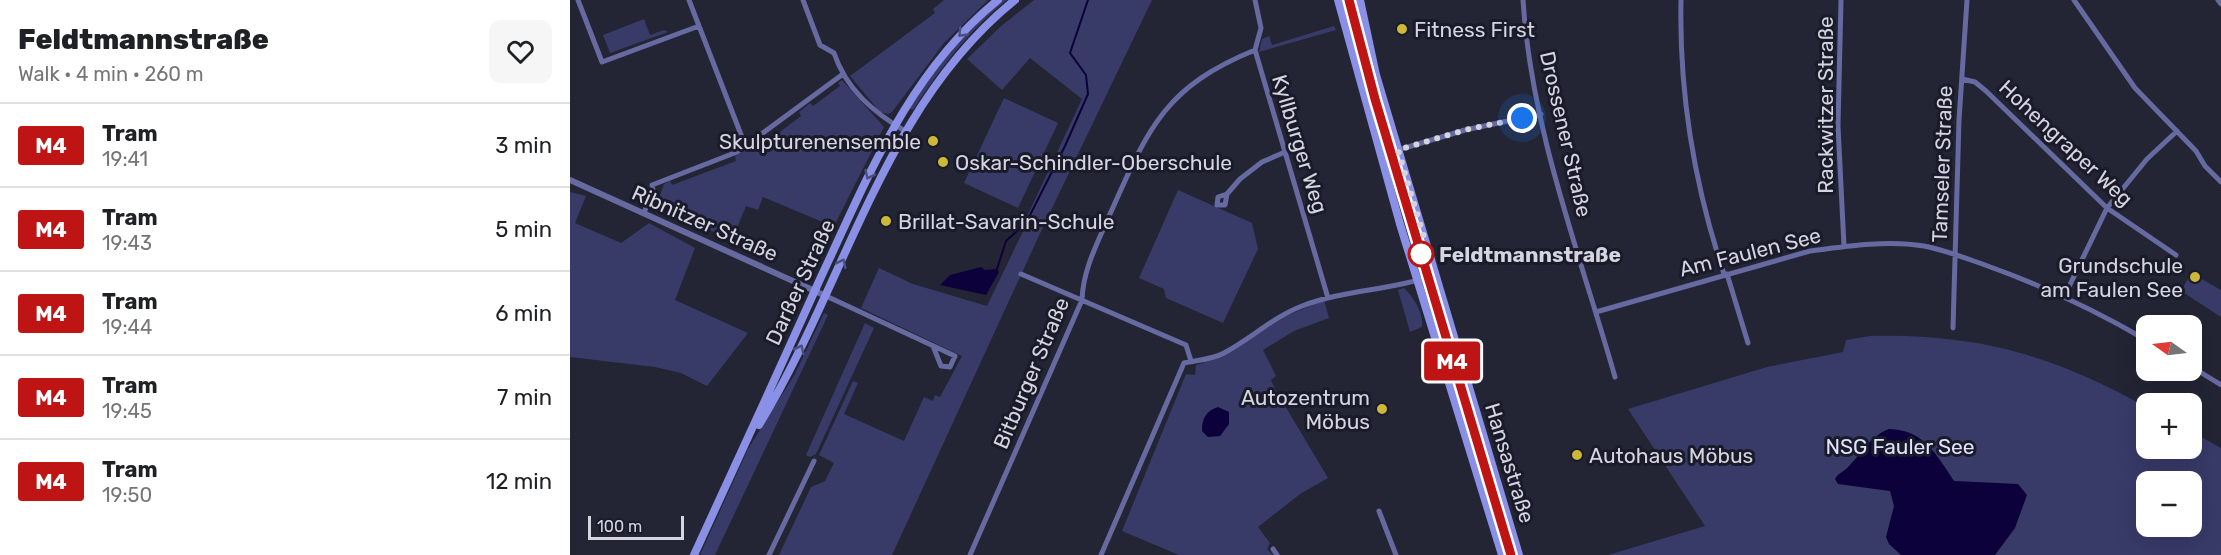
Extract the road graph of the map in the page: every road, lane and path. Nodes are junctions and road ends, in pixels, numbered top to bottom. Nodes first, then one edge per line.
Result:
1 (578, 0) edge
2 (689, 0) edge
3 (802, 0) edge
4 (998, 0) edge
5 (1015, 0) edge
6 (1255, 0) edge
7 (1338, 0) edge
8 (1360, 0) edge
9 (1523, 0) edge
10 (1681, 0) edge
11 (1841, 0) edge
12 (1967, 0) edge
13 (2074, 0) edge
14 (2218, 0) edge
15 (2221, 4) edge
16 (699, 26) junction
17 (1255, 50) junction
18 (843, 74) junction
19 (1962, 79) junction
20 (1540, 114) junction
21 (894, 125) junction
22 (905, 131) junction
23 (2177, 131) junction
24 (745, 145) junction
25 (1398, 150) junction
26 (1285, 152) junction
27 (570, 180) edge
28 (2221, 182) edge
29 (1227, 194) dead end
30 (2107, 208) junction
31 (644, 213) junction
32 (1844, 246) junction
33 (1956, 255) junction
34 (2176, 255) dead end
35 (1021, 274) dead end
36 (1436, 274) junction
37 (1726, 274) junction
38 (1418, 281) junction
39 (815, 290) junction
40 (826, 296) junction
41 (2064, 297) junction
42 (1328, 298) junction
43 (1082, 300) junction
44 (1596, 312) junction
45 (1953, 328) dead end
46 (2136, 335) edge
47 (1748, 343) dead end
48 (933, 346) junction
49 (1191, 361) junction
50 (2202, 373) edge
51 (1615, 377) dead end
52 (2221, 385) edge
53 (740, 454) junction
54 (814, 461) dead end
55 (1379, 511) dead end
56 (1273, 549) dead end
57 (694, 555) edge
58 (769, 555) edge
59 (970, 555) edge
60 (1101, 555) edge
61 (1276, 555) edge
62 (1396, 555) edge
63 (1502, 555) edge
64 (1519, 555) edge

1 - 16 street
2 - 16 street
3 - 18 street
4 -> 21 main road, Darßer Straße
5 - 22 main road, Darßer Straße
6 - 17 street, Kyllburger Weg
7 - 38 main road, Hansastraße
8 - 25 main road, Hansastraße
9 - 20 street, Drossener Straße
10 - 37 street
11 - 32 street, Rackwitzer Straße
12 - 19 street, Tamseler Straße
13 - 23 street
14 - 15 street
16 - 24 street
17 - 26 street, Kyllburger Weg
17 - 43 street, Bitburger Straße
18 - 21 street
18 - 24 street
19 - 30 street, Hohengraper Weg
19 - 33 street, Tamseler Straße
20 - 25 street
20 - 44 street, Drossener Straße
21 - 22 street
21 -> 39 main road, Darßer Straße
40 -> 22 main road, Darßer Straße
23 - 28 street
23 - 30 street
24 - 31 street
25 - 36 main road, Hansastraße
26 - 29 street
26 - 42 street, Kyllburger Weg
27 - 31 street, Ribnitzer Straße
30 - 34 street, Hohengraper Weg
30 - 41 street
31 - 39 street, Ribnitzer Straße
32 - 33 street, Am Faulen See
32 - 37 street, Am Faulen See
33 - 41 street, Am Faulen See
33 - 45 street, Tamseler Straße
35 - 43 street
36 - 38 street
36 - 64 main road, Hansastraße
37 - 44 street, Am Faulen See
37 - 47 street
38 - 42 street
38 - 63 main road, Hansastraße
39 - 40 street, Ribnitzer Straße
39 - 53 main road, Darßer Straße
40 - 48 street, Darßer Straße
53 -> 40 main road, Darßer Straße
41 - 46 street, Am Faulen See
42 - 49 street
43 - 49 street
43 - 59 street, Bitburger Straße
44 - 51 street, Drossener Straße
48 - 48 street, Darßer Straße
49 - 60 street
50 - 52 street
53 - 57 main road, Darßer Straße
54 - 58 street
55 - 62 street
56 - 61 street

